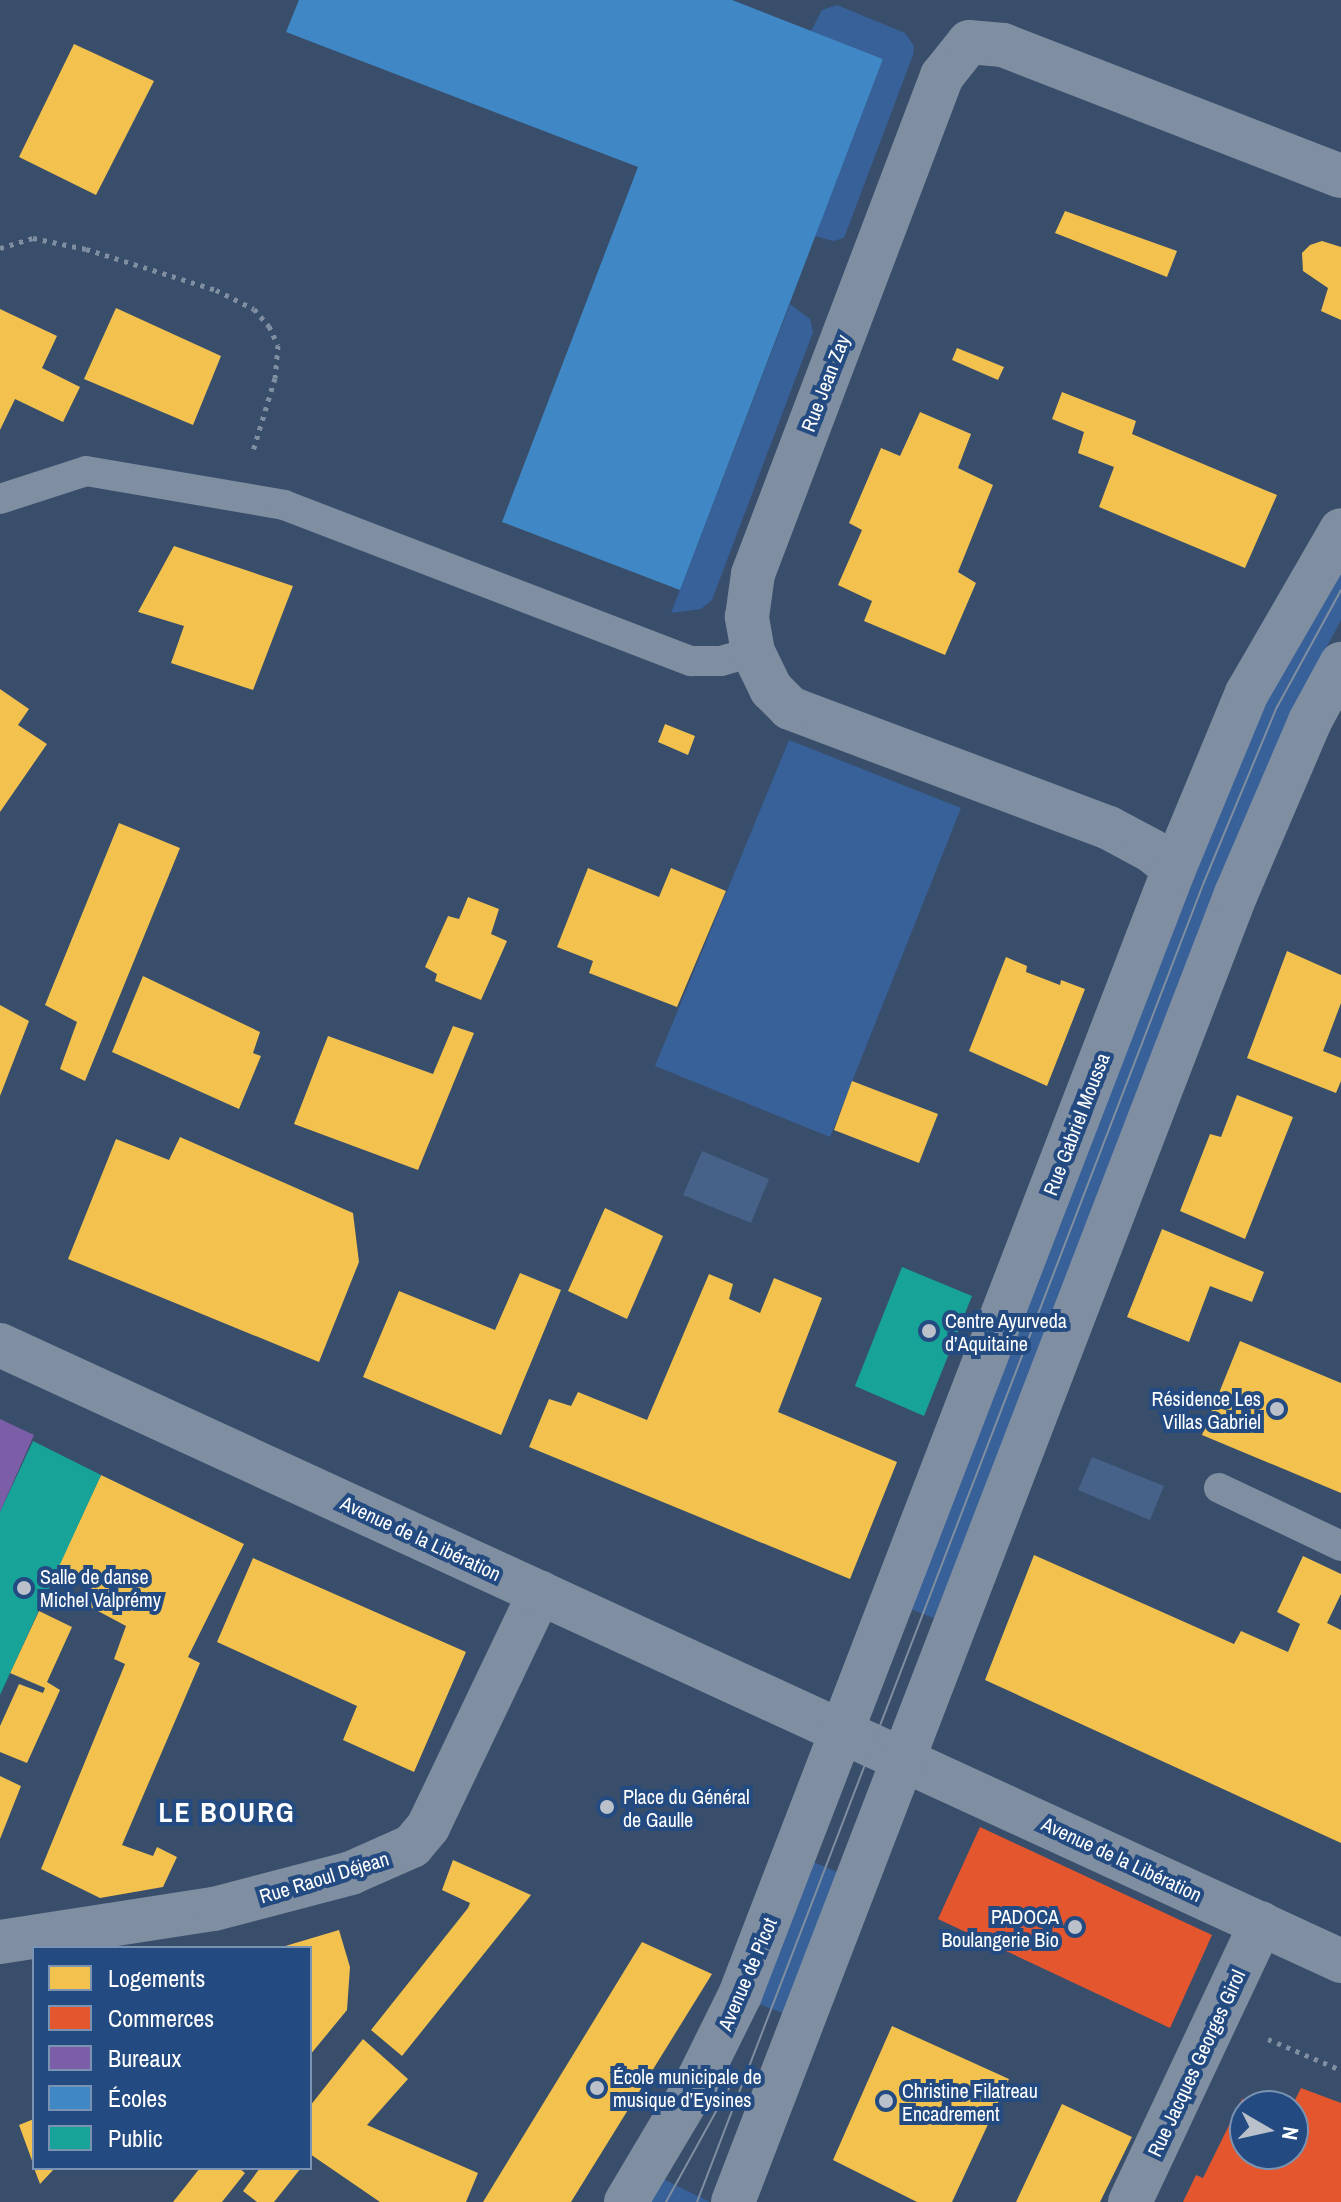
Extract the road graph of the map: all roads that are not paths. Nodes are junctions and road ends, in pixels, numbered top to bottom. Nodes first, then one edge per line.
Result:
1 (1341, 176) edge
2 (0, 499) edge
3 (1341, 530) edge
4 (753, 652) junction
5 (1341, 664) edge
6 (1174, 869) junction
7 (0, 1345) edge
8 (1219, 1488) dead end
9 (1341, 1546) edge
10 (540, 1592) junction
11 (842, 1733) junction
12 (902, 1759) junction
13 (1261, 1923) junction
14 (0, 1942) edge
15 (1341, 1961) edge
16 (626, 2202) edge
17 (733, 2202) edge
18 (1130, 2202) edge

1 - 4 street, Rue Jean Zay
2 - 4 lane
3 - 6 street, Rue Gabriel Moussa
4 - 6 street, Rue Jean Zay
5 - 12 street
6 - 11 street, Rue Gabriel Moussa
7 - 10 street, Avenue de la Libération
8 - 9 lane
10 - 11 street, Avenue de la Libération
10 - 14 street, Rue Raoul Déjean
11 - 12 street, Avenue de la Libération
11 - 16 street, Avenue de Picot
12 - 13 street, Avenue de la Libération
12 - 17 street
13 - 15 street, Avenue de la Libération
13 - 18 street, Rue Jacques Georges Girol

